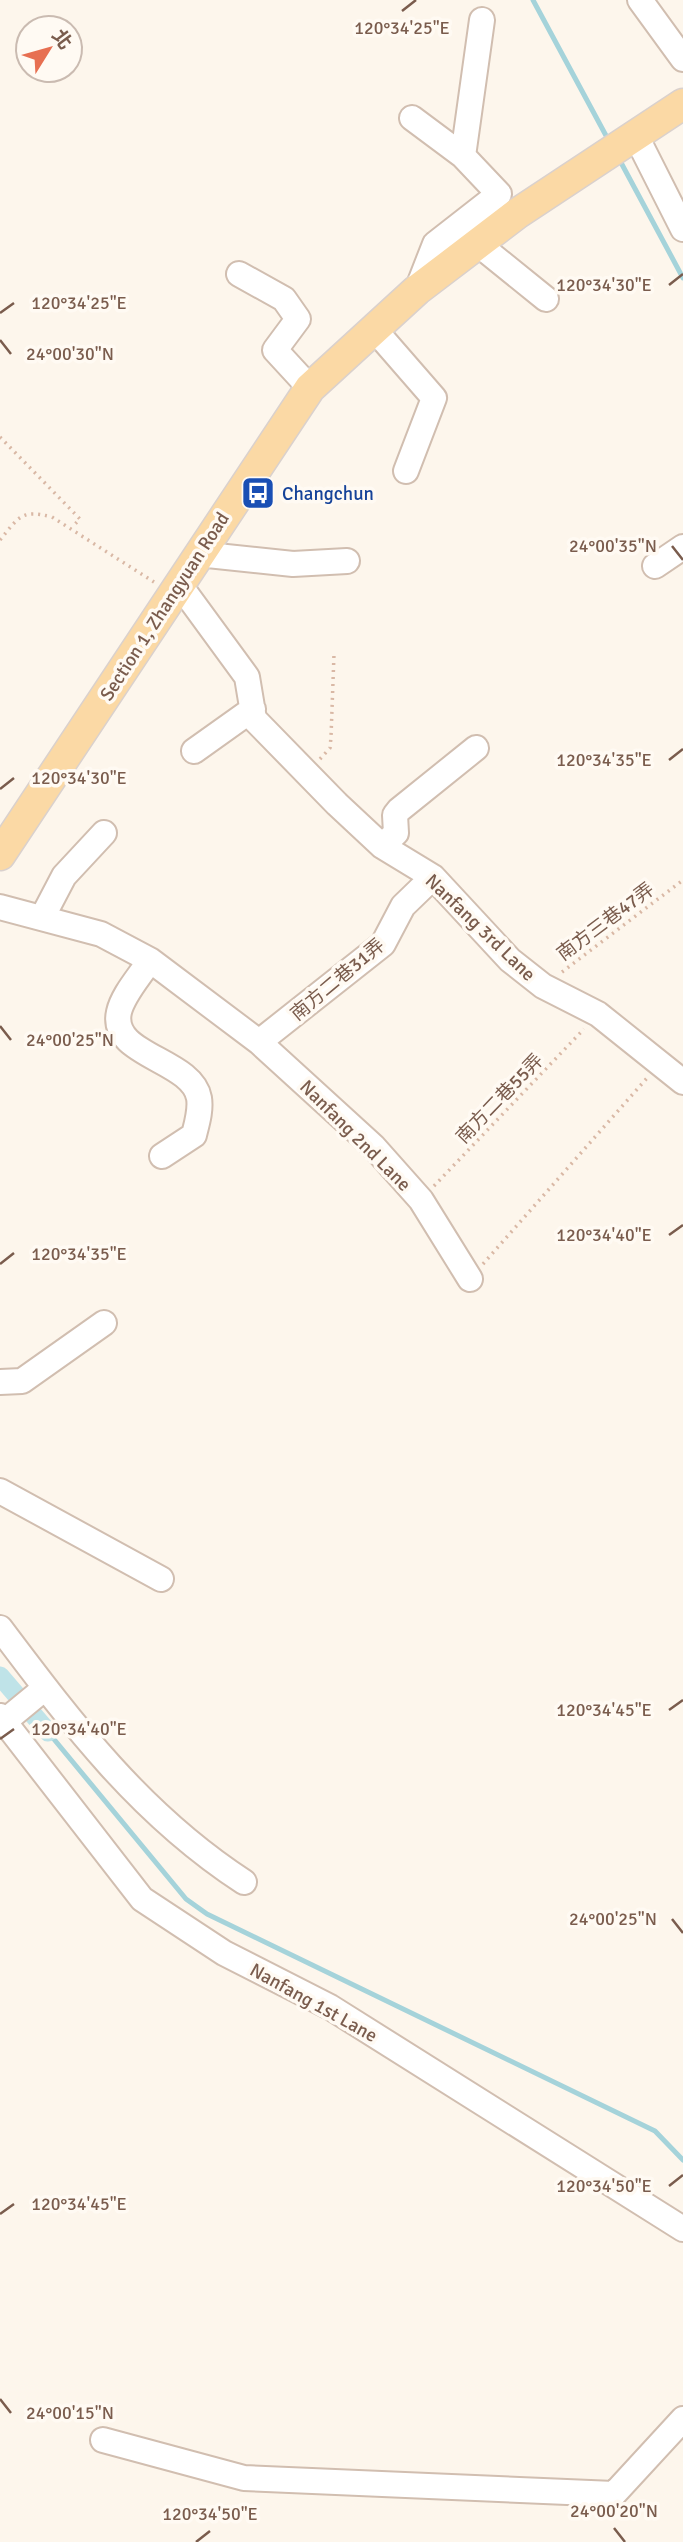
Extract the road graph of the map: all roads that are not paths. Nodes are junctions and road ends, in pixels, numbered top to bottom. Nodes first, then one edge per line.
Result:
1 (640, 0) edge
2 (482, 20) dead end
3 (683, 59) edge
4 (683, 104) edge
5 (412, 118) dead end
6 (619, 145) junction
7 (464, 156) junction
8 (683, 229) edge
9 (478, 244) junction
10 (239, 274) dead end
11 (417, 290) junction
12 (545, 299) dead end
13 (374, 329) junction
14 (310, 388) junction
15 (406, 471) dead end
16 (683, 547) edge
17 (198, 554) junction
18 (347, 561) dead end
19 (655, 566) dead end
20 (174, 592) junction
21 (253, 709) junction
22 (476, 748) dead end
23 (194, 751) dead end
24 (104, 833) dead end
25 (383, 846) junction
26 (0, 855) edge
27 (433, 877) junction
28 (0, 907) edge
29 (42, 918) junction
30 (150, 960) junction
31 (259, 1042) junction
32 (683, 1082) edge
33 (162, 1156) dead end
34 (470, 1279) road end
35 (104, 1323) dead end
36 (0, 1382) edge
37 (0, 1491) edge
38 (161, 1579) dead end
39 (0, 1628) edge
40 (45, 1688) junction
41 (2, 1718) edge
42 (244, 1882) dead end
43 (683, 2229) edge
44 (683, 2419) edge
45 (103, 2440) dead end

1 - 3 lane
2 - 7 lane
4 - 6 main road, Section 1, Zhangyuan Road
5 - 7 lane
6 - 8 lane
6 - 9 main road, Section 1, Zhangyuan Road
7 - 11 lane
9 - 11 main road, Section 1, Zhangyuan Road
9 - 12 lane
10 - 14 lane
11 - 13 main road, Section 1, Zhangyuan Road
13 - 14 main road, Section 1, Zhangyuan Road
13 - 15 lane
14 - 17 main road, Section 1, Zhangyuan Road
16 - 19 lane
17 - 18 lane
17 - 20 main road, Section 1, Zhangyuan Road
20 - 21 lane, Nanfang 3rd Lane
20 - 26 main road, Section 1, Zhangyuan Road
21 - 23 lane
21 - 25 lane, Nanfang 3rd Lane
22 - 25 lane
24 - 29 lane
25 - 27 lane, Nanfang 3rd Lane
27 - 31 lane, 南方二巷31弄
27 - 32 lane, Nanfang 3rd Lane
28 - 29 lane, Nanfang 2nd Lane
29 - 30 lane, Nanfang 2nd Lane
30 - 31 lane, Nanfang 2nd Lane
30 - 33 lane
31 - 34 lane, Nanfang 2nd Lane
35 - 36 lane
37 - 38 lane
39 - 40 lane
40 - 41 lane
40 - 42 lane
41 - 43 lane, Nanfang 1st Lane
44 - 45 lane

